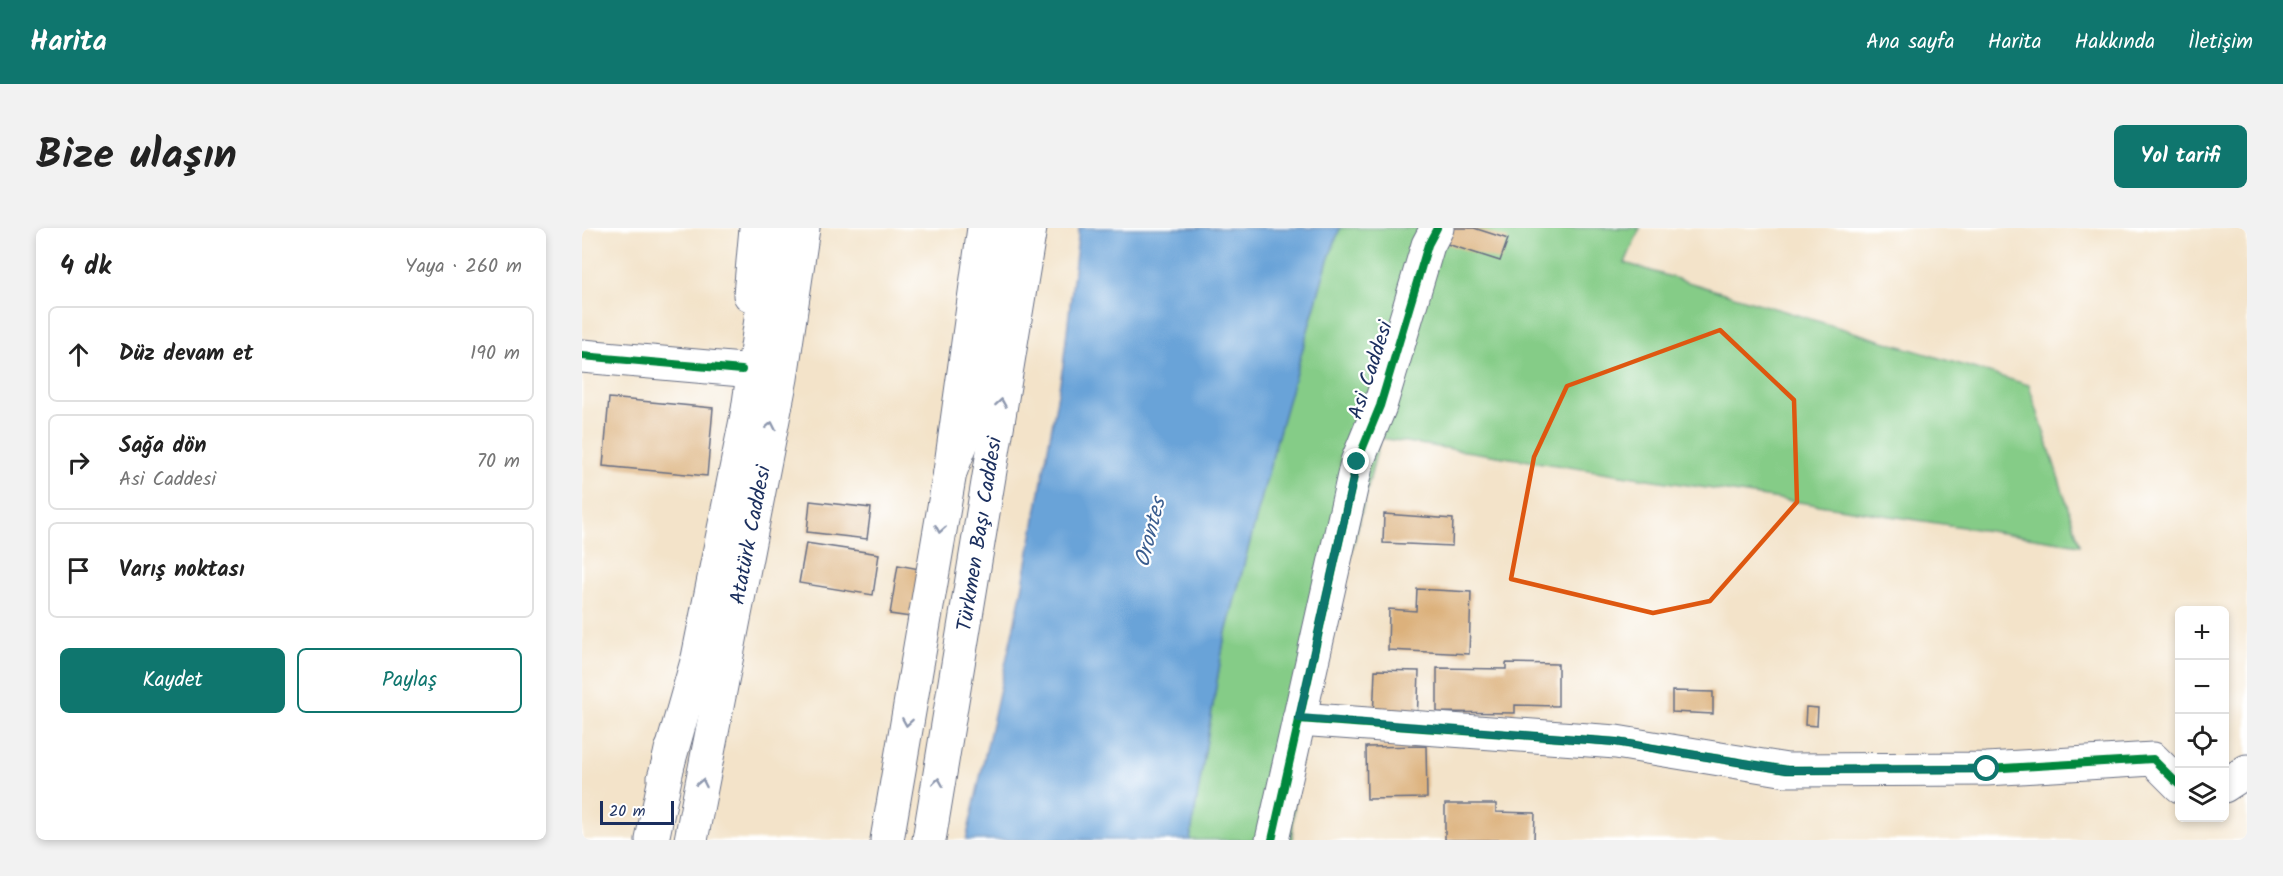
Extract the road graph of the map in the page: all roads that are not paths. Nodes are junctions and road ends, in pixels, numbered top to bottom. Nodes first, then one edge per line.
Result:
1 (756, 228) edge
2 (774, 228) edge
3 (804, 228) edge
4 (984, 228) edge
5 (1003, 228) edge
6 (1030, 228) edge
7 (1437, 228) edge
8 (582, 356) edge
9 (742, 370) junction
10 (950, 472) junction
11 (718, 559) junction
12 (1299, 718) junction
13 (2247, 771) edge
14 (2175, 781) edge
15 (2229, 783) edge
16 (652, 840) edge
17 (691, 840) edge
18 (887, 840) edge
19 (929, 840) edge
20 (1272, 840) edge

1 - 9 main road, Atatürk Caddesi
2 - 11 main road
17 -> 3 main road, Atatürk Caddesi
4 - 10 main road, Türkmen Başı Caddesi
5 - 10 main road
19 -> 6 main road, Türkmen Başı Caddesi
7 - 12 main road, Asi Caddesi
8 - 9 main road
9 - 11 main road, Atatürk Caddesi
10 -> 18 main road
11 - 16 main road
12 - 14 main road
12 - 20 main road, Asi Caddesi
13 - 15 main road

